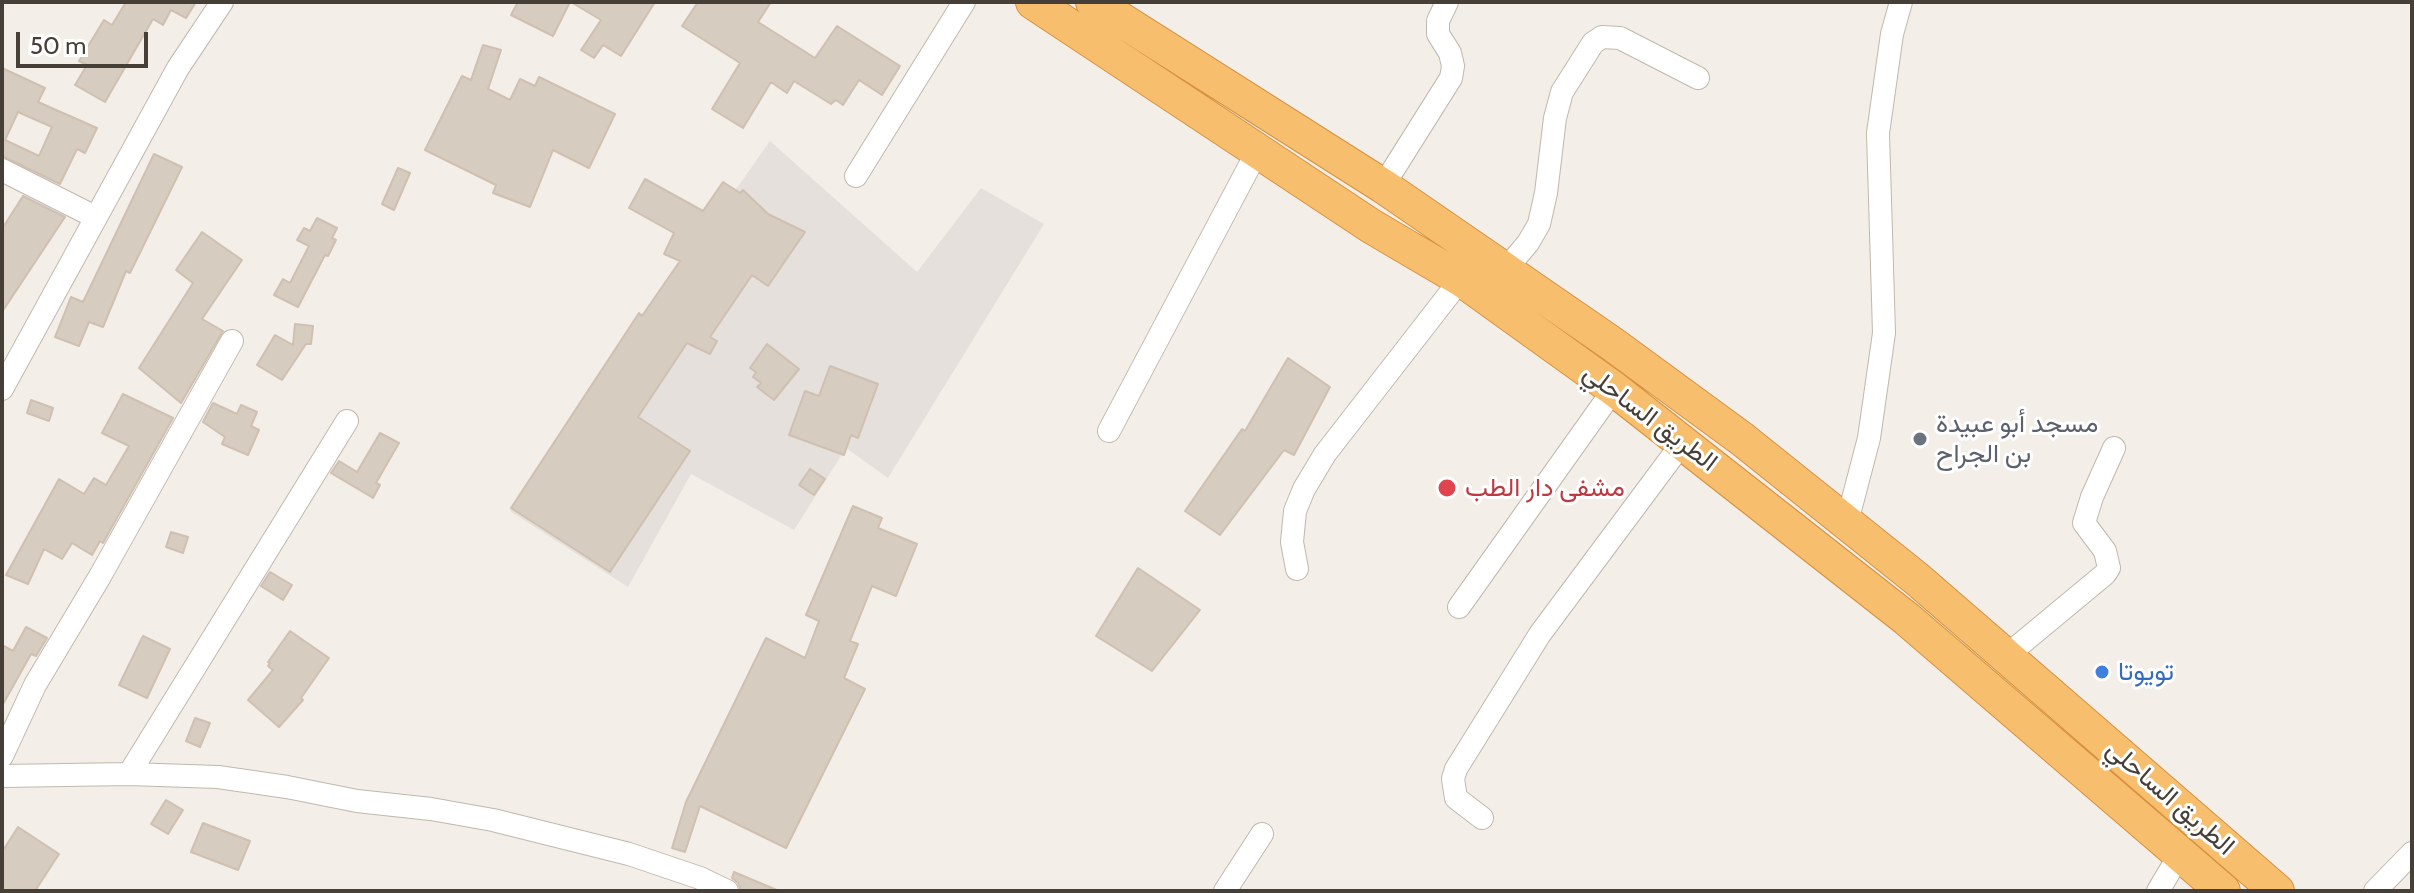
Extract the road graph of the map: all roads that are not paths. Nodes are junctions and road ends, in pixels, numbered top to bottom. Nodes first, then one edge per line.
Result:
1 (222, 2) edge
2 (964, 2) edge
3 (1033, 2) edge
4 (1447, 2) edge
5 (1901, 2) edge
6 (1103, 5) edge
7 (1698, 78) dead end
8 (1258, 150) junction
9 (2, 170) edge
10 (856, 176) dead end
11 (1383, 186) junction
12 (95, 217) junction
13 (1506, 269) junction
14 (1461, 279) junction
15 (232, 341) dead end
16 (2, 389) edge
17 (1614, 389) junction
18 (347, 421) dead end
19 (1109, 431) dead end
20 (1683, 442) junction
21 (2114, 448) dead end
22 (1847, 522) junction
23 (1297, 569) dead end
24 (1459, 607) dead end
25 (2005, 657) junction
26 (2, 756) edge
27 (129, 774) junction
28 (2, 776) edge
29 (1482, 818) dead end
30 (1262, 834) dead end
31 (2412, 853) edge
32 (2180, 854) junction
33 (727, 891) edge
34 (1225, 891) edge
35 (2158, 891) edge
36 (2223, 891) edge
37 (2277, 891) edge
38 (2375, 891) edge

1 - 12 street
2 - 10 street
3 - 8 highway, الطريق الساحلي
4 - 11 street
5 - 22 street
6 - 11 highway, الطريق الساحلي
7 - 13 street
8 - 14 highway, الطريق الساحلي
8 - 19 street
9 - 12 street
11 - 13 highway, الطريق الساحلي
12 - 16 street
13 - 22 highway, الطريق الساحلي
14 - 17 highway, الطريق الساحلي
14 - 23 street
15 - 26 street
17 - 20 highway, الطريق الساحلي
17 - 24 street
18 - 27 street
20 - 29 street
20 - 32 highway, الطريق الساحلي
21 - 25 street
22 - 25 highway, الطريق الساحلي
25 - 37 highway, الطريق الساحلي
27 - 28 street
27 - 33 street
30 - 34 street
31 - 38 street
32 - 35 street
32 - 36 highway, الطريق الساحلي

